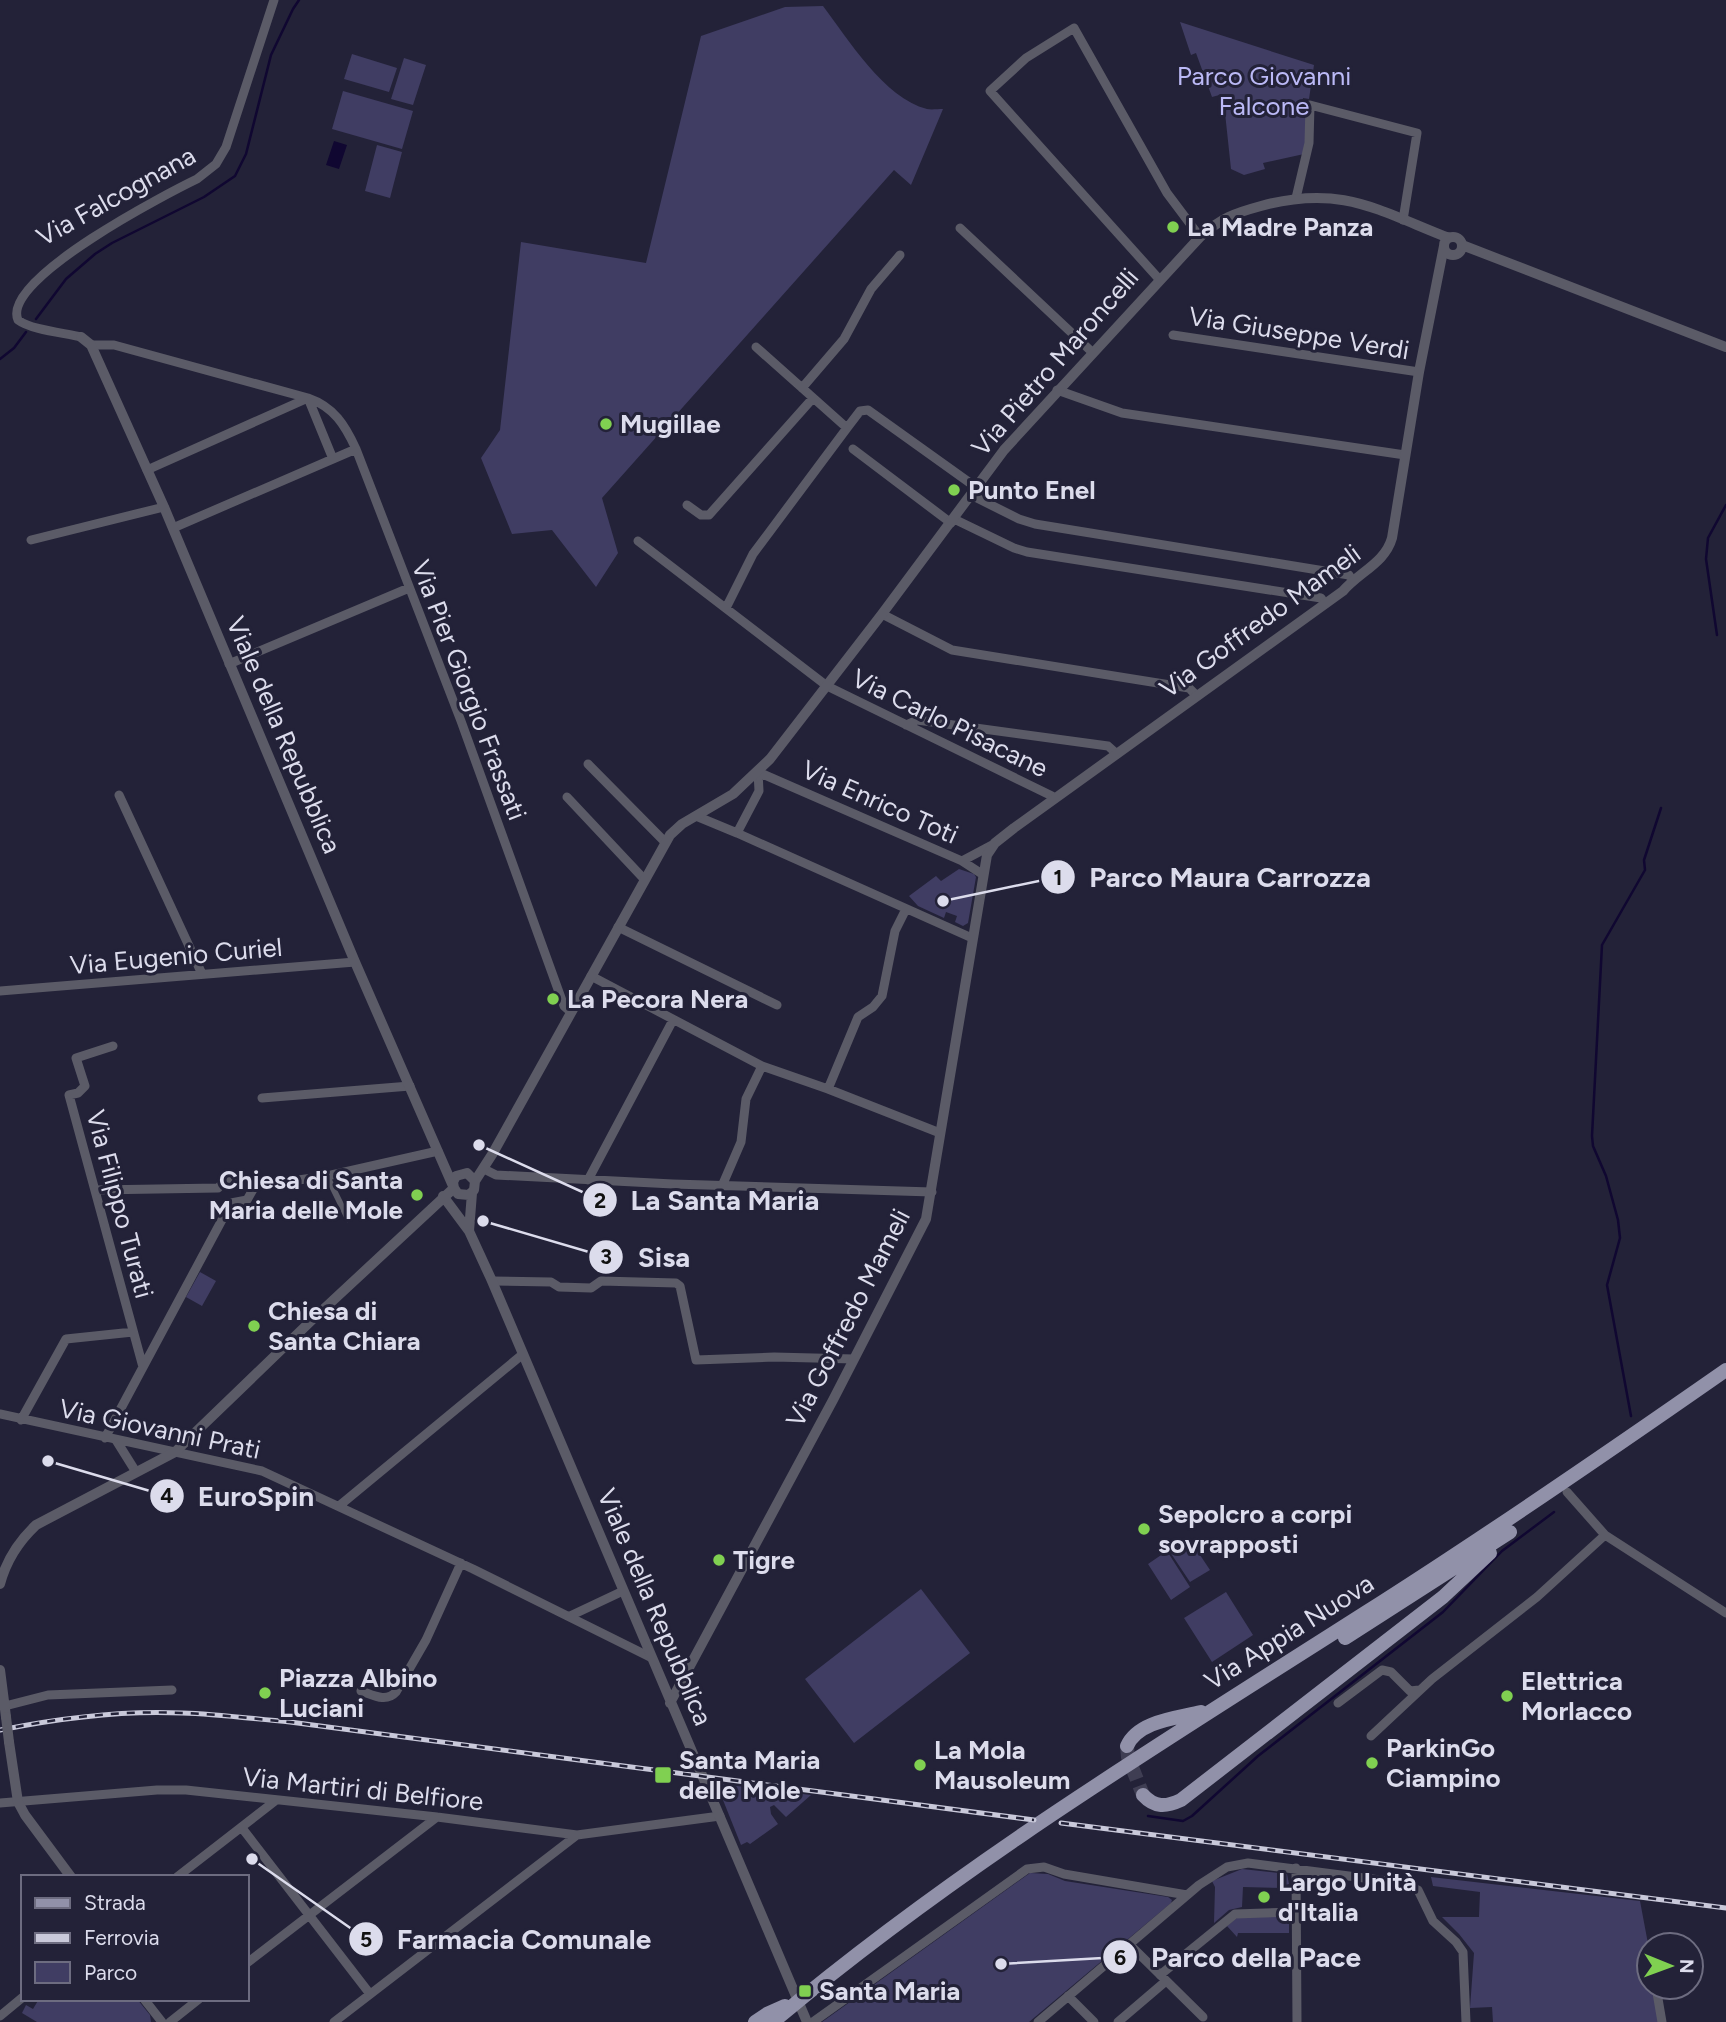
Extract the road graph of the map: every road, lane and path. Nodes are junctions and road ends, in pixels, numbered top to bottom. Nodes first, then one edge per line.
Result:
1 (274, 0) edge
2 (1296, 198) junction
3 (1403, 220) junction
4 (960, 228) dead end
5 (1199, 237) junction
6 (1447, 242) junction
7 (1462, 246) junction
8 (52, 254) dead end
9 (900, 255) dead end
10 (1453, 255) junction
11 (1439, 272) junction
12 (1159, 279) junction
13 (11, 296) dead end
14 (1173, 335) dead end
15 (81, 337) joint
16 (91, 345) junction
17 (756, 347) dead end
18 (1726, 347) edge
19 (1092, 352) junction
20 (1419, 372) junction
21 (802, 388) junction
22 (1058, 390) junction
23 (308, 398) junction
24 (813, 398) junction
25 (847, 428) junction
26 (356, 449) junction
27 (853, 449) dead end
28 (1405, 455) junction
29 (333, 459) junction
30 (147, 470) junction
31 (974, 491) junction
32 (687, 505) dead end
33 (164, 507) junction
34 (953, 521) junction
35 (173, 528) junction
36 (31, 540) dead end
37 (638, 541) dead end
38 (1352, 580) junction
39 (409, 588) junction
40 (1325, 604) junction
41 (726, 608) junction
42 (882, 614) junction
43 (229, 664) junction
44 (827, 686) junction
45 (1197, 696) junction
46 (906, 725) junction
47 (1117, 754) junction
48 (588, 764) dead end
49 (758, 772) junction
50 (119, 795) dead end
51 (567, 797) dead end
52 (1054, 799) junction
53 (696, 816) junction
54 (737, 833) junction
55 (665, 842) junction
56 (995, 843) junction
57 (961, 861) junction
58 (982, 874) junction
59 (644, 880) junction
60 (906, 908) junction
61 (618, 927) junction
62 (972, 938) junction
63 (355, 962) junction
64 (202, 974) junction
65 (591, 976) junction
66 (0, 992) edge
67 (777, 1005) dead end
68 (571, 1012) junction
69 (673, 1020) junction
70 (113, 1046) dead end
71 (762, 1066) junction
72 (410, 1086) junction
73 (828, 1089) junction
74 (262, 1098) dead end
75 (940, 1133) junction
76 (439, 1153) junction
77 (484, 1169) junction
78 (463, 1172) junction
79 (327, 1175) junction
80 (588, 1180) junction
81 (475, 1181) junction
82 (255, 1186) junction
83 (722, 1186) junction
84 (453, 1187) junction
85 (96, 1190) junction
86 (932, 1192) junction
87 (472, 1193) junction
88 (443, 1196) junction
89 (348, 1219) dead end
90 (469, 1231) junction
91 (492, 1281) junction
92 (133, 1332) junction
93 (523, 1354) junction
94 (854, 1359) junction
95 (143, 1367) junction
96 (1726, 1370) edge
97 (1726, 1380) edge
98 (0, 1415) edge
99 (21, 1420) junction
100 (105, 1438) junction
101 (116, 1440) junction
102 (175, 1452) junction
103 (136, 1472) junction
104 (1567, 1492) junction
105 (339, 1506) junction
106 (1515, 1529) junction
107 (1605, 1535) junction
108 (461, 1563) junction
109 (0, 1584) edge
110 (623, 1591) junction
111 (1726, 1613) edge
112 (570, 1616) junction
113 (650, 1657) junction
114 (0, 1670) edge
115 (172, 1690) dead end
116 (1419, 1690) junction
117 (360, 1691) dead end
118 (670, 1703) junction
119 (1338, 1703) dead end
120 (1213, 1709) junction
121 (5, 1712) junction
122 (1371, 1736) dead end
123 (1127, 1746) dead end
124 (1143, 1795) dead end
125 (275, 1801) junction
126 (18, 1802) junction
127 (0, 1803) edge
128 (720, 1816) junction
129 (437, 1817) junction
130 (242, 1828) junction
131 (577, 1835) junction
132 (1296, 1868) junction
133 (70, 1875) edge
134 (180, 1875) edge
135 (1187, 1895) junction
136 (1296, 1912) junction
137 (309, 1915) junction
138 (879, 1939) junction
139 (1130, 1945) junction
140 (248, 1962) edge
141 (1163, 1978) junction
142 (370, 1994) junction
143 (1068, 1996) junction
144 (21, 1999) edge
145 (799, 2000) junction
146 (146, 2001) edge
147 (196, 2001) edge
148 (1658, 2001) edge
149 (0, 2016) edge
150 (1203, 2017) dead end
151 (162, 2022) edge
152 (170, 2022) edge
153 (334, 2022) edge
154 (755, 2022) edge
155 (773, 2022) edge
156 (798, 2022) edge
157 (807, 2022) edge
158 (813, 2022) edge
159 (1038, 2022) edge
160 (1094, 2022) edge
161 (1118, 2022) edge
162 (1297, 2022) edge
163 (1466, 2022) edge
164 (1662, 2022) edge

1 - 8 street, Via Falcognana
2 - 3 street, Via Pietro Maroncelli
2 - 3 street
2 - 5 street, Via Pietro Maroncelli
3 - 6 street, Via Pietro Maroncelli
4 - 19 street
5 - 12 street, Via Pietro Maroncelli
5 - 12 street
6 - 7 street
6 - 10 street
6 - 11 street, Via Goffredo Mameli
7 - 10 street, Via Goffredo Mameli
7 - 18 street
9 - 21 street
10 - 11 street, Via Goffredo Mameli
11 - 20 street, Via Goffredo Mameli
12 - 19 street, Via Pietro Maroncelli
13 - 15 street
14 - 20 street, Via Giuseppe Verdi
15 - 16 street, Viale della Repubblica
16 - 23 street, Via Pier Giorgio Frassati
16 - 30 street, Viale della Repubblica
17 - 21 street
19 - 22 street, Via Pietro Maroncelli
20 - 28 street, Via Goffredo Mameli
21 - 24 street
22 - 28 street
22 - 31 street, Via Pietro Maroncelli
23 - 26 street, Via Pier Giorgio Frassati
23 - 29 street
23 - 30 street
24 - 25 street
24 - 32 street
25 - 31 street
25 - 41 street
26 - 29 street
26 - 39 street, Via Pier Giorgio Frassati
27 - 34 street
28 - 38 street, Via Goffredo Mameli
29 - 35 street
30 - 33 street, Viale della Repubblica
31 - 34 street, Via Pietro Maroncelli
31 - 38 street
33 - 35 street, Viale della Repubblica
33 - 36 street
34 - 40 street
34 - 42 street, Via Pietro Maroncelli
35 - 43 street, Viale della Repubblica
37 - 41 street, Via Carlo Pisacane
38 - 40 street, Via Goffredo Mameli
39 - 43 street
39 - 68 street, Via Pier Giorgio Frassati
40 - 45 street, Via Goffredo Mameli
41 - 44 street, Via Carlo Pisacane
42 - 44 street, Via Pietro Maroncelli
42 - 45 street
43 - 63 street, Viale della Repubblica
44 - 46 street, Via Carlo Pisacane
44 - 49 street, Via Pietro Maroncelli
45 - 47 street, Via Goffredo Mameli
46 - 47 street
46 - 52 street, Via Carlo Pisacane
47 - 52 street, Via Goffredo Mameli
48 - 55 street
49 - 53 street, Via Pietro Maroncelli
49 - 54 street
49 - 57 street, Via Enrico Toti
50 - 64 street
51 - 59 street
52 - 56 street, Via Goffredo Mameli
53 - 54 street
53 - 55 street, Via Pietro Maroncelli
54 - 60 street
55 - 59 street, Via Pietro Maroncelli
56 - 57 street, Via Goffredo Mameli
56 - 58 street, Via Goffredo Mameli
57 - 58 street, Via Enrico Toti
58 - 62 street, Via Goffredo Mameli
59 - 61 street, Via Pietro Maroncelli
60 - 62 street
60 - 73 street
61 - 65 street, Via Pietro Maroncelli
61 - 67 street
62 - 75 street, Via Goffredo Mameli
63 - 64 street, Via Eugenio Curiel
63 - 72 street, Viale della Repubblica
64 - 66 street, Via Eugenio Curiel
65 - 68 street, Via Pietro Maroncelli
65 - 69 street
68 - 77 street, Via Pietro Maroncelli
69 - 71 street
69 - 80 street
70 - 85 street, Via Filippo Turati
71 - 73 street
71 - 83 street
72 - 74 street
72 - 76 street, Viale della Repubblica
73 - 75 street
75 - 86 street, Via Goffredo Mameli
76 - 78 street
76 - 79 street
76 - 84 street, Viale della Repubblica
77 - 80 street
77 - 81 street, Via Pietro Maroncelli
78 - 81 street
78 - 84 street
79 - 82 street
79 - 89 street
80 - 83 street
81 - 87 street
82 - 85 street
82 - 95 street
83 - 86 street
84 - 87 street
84 - 88 street
85 - 92 street, Via Filippo Turati
86 - 94 street, Via Goffredo Mameli
87 - 90 street
88 - 90 street, Viale della Repubblica
88 - 102 street
90 - 91 street, Viale della Repubblica
91 - 93 street, Viale della Repubblica
91 - 94 street
92 - 95 street, Via Filippo Turati
92 - 99 street
93 - 105 street
93 - 110 street, Viale della Repubblica
94 - 118 street, Via Goffredo Mameli
95 - 100 street
96 - 120 main road, Via Appia Nuova
97 - 104 main road, Via Appia Nuova
98 - 99 street, Via Giovanni Prati
99 - 100 street, Via Giovanni Prati
100 - 101 street, Via Giovanni Prati
101 - 102 street, Via Giovanni Prati
101 - 103 street
102 - 103 street
102 - 105 street, Via Giovanni Prati
103 - 109 street
104 - 106 main road, Via Appia Nuova
104 - 107 street
105 - 108 street, Via Giovanni Prati
106 - 124 main road
106 - 138 main road, Via Appia Nuova
107 - 111 street
107 - 116 street
108 - 112 street, Via Giovanni Prati
108 - 117 street
110 - 112 street
110 - 113 street, Viale della Repubblica
112 - 113 street, Via Giovanni Prati
113 - 118 street, Viale della Repubblica
114 - 121 street
115 - 121 street
116 - 119 street
116 - 122 street
118 - 128 street, Viale della Repubblica
120 - 123 main road
120 - 138 main road, Via Appia Nuova
121 - 126 street, bridge
125 - 126 street, Via Martiri di Belfiore
125 - 129 street, Via Martiri di Belfiore
125 - 130 street
126 - 127 street, Via Martiri di Belfiore
126 - 133 street
128 - 131 street, Via Martiri di Belfiore
128 - 145 street, Viale della Repubblica
129 - 131 street, Via Martiri di Belfiore
129 - 137 street
130 - 134 street
130 - 137 street
131 - 142 street
132 - 135 street
132 - 136 street
132 - 163 street
135 - 139 street
135 - 158 street
136 - 141 street
136 - 162 street
137 - 140 street
137 - 142 street
138 - 145 main road, Via Appia Nuova
139 - 141 street
139 - 143 street
141 - 150 street
141 - 161 street
142 - 153 street
143 - 159 street
143 - 160 street
144 - 149 street
145 - 154 main road, Via Appia Nuova
145 - 155 main road, Via Appia Nuova
145 - 156 street
145 - 157 street, Viale della Repubblica
146 - 151 street
147 - 152 street
148 - 164 street

